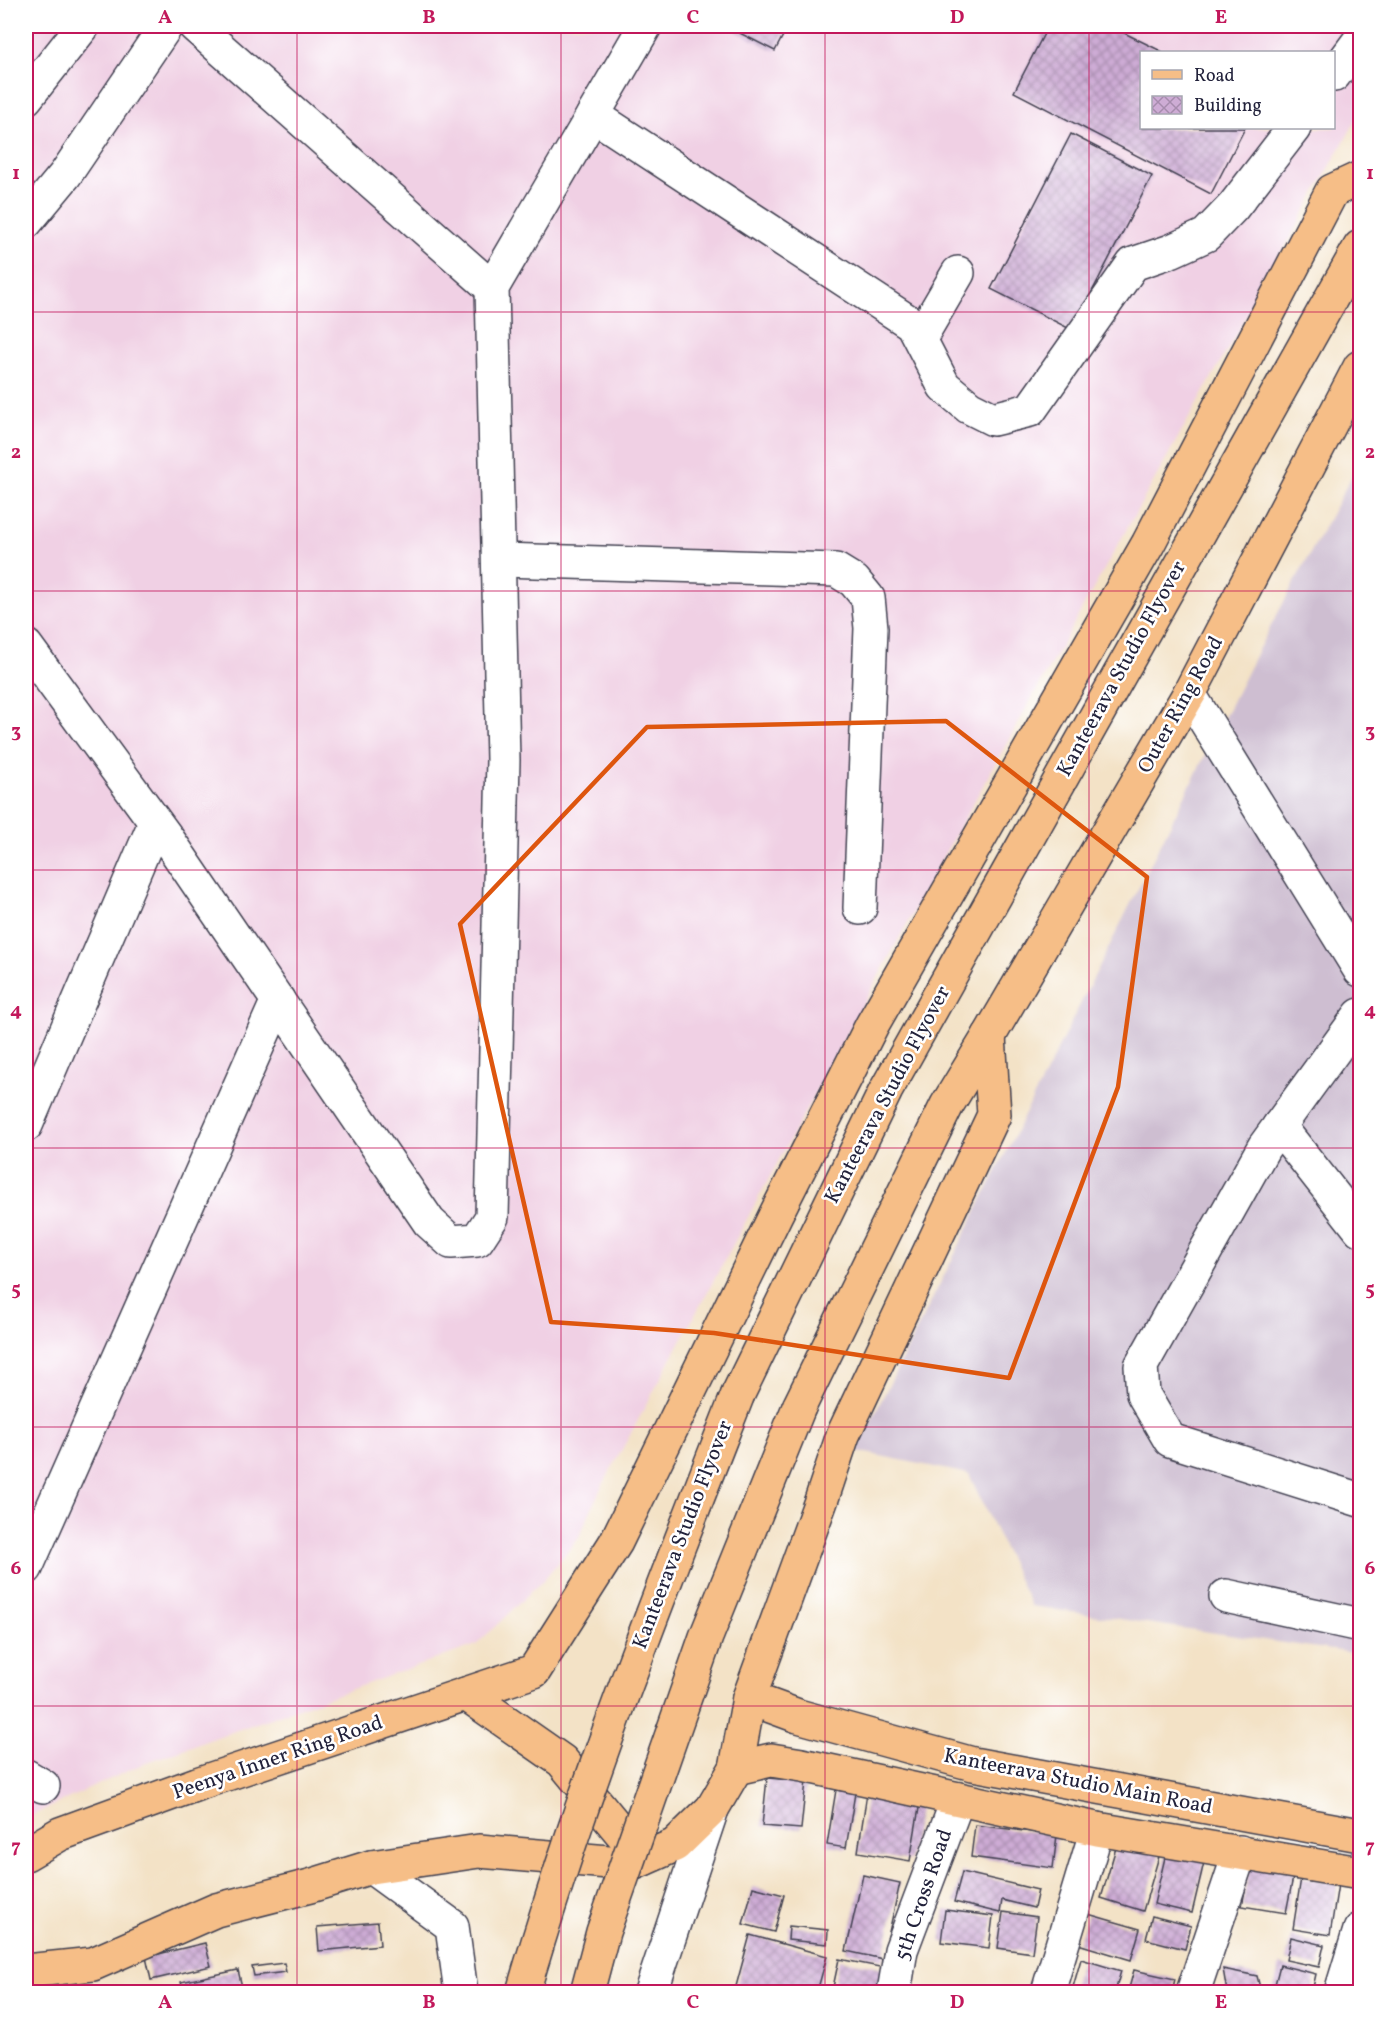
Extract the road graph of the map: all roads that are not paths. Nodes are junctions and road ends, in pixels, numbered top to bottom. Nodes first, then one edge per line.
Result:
1 (83, 26) edge
2 (166, 26) edge
3 (195, 26) edge
4 (645, 26) edge
5 (1360, 40) edge
6 (1335, 74) edge
7 (26, 98) edge
8 (593, 115) junction
9 (1293, 129) edge
10 (1360, 178) edge
11 (26, 222) edge
12 (1360, 247) edge
13 (958, 273) dead end
14 (492, 288) junction
15 (920, 338) junction
16 (1360, 367) edge
17 (499, 560) junction
18 (26, 646) edge
19 (1190, 694) junction
20 (155, 824) junction
21 (860, 908) dead end
22 (1360, 970) edge
23 (278, 1000) junction
24 (1360, 1015) edge
25 (989, 1036) junction
26 (26, 1125) edge
27 (1279, 1126) junction
28 (1360, 1229) edge
29 (1360, 1500) edge
30 (26, 1568) edge
31 (1226, 1596) dead end
32 (1360, 1625) edge
33 (466, 1694) junction
34 (749, 1698) junction
35 (736, 1768) junction
36 (958, 1799) junction
37 (712, 1809) junction
38 (1097, 1829) junction
39 (1360, 1835) edge
40 (1240, 1852) junction
41 (26, 1854) edge
42 (643, 1859) junction
43 (371, 1867) junction
44 (1360, 1873) edge
45 (1360, 1930) edge
46 (26, 1971) edge
47 (461, 1992) edge
48 (523, 1992) edge
49 (587, 1992) edge
50 (656, 1992) edge
51 (894, 1992) edge
52 (1048, 1992) edge
53 (1193, 1992) edge
54 (1341, 1992) edge

1 - 7 street
2 - 11 street
3 - 14 street
4 - 8 street
5 - 6 street
8 - 14 street
8 - 15 street
9 - 15 street
10 - 33 main road, Peenya Inner Ring Road
12 - 48 main road, Kanteerava Studio Flyover, bridge
13 - 15 street
14 - 17 street
16 - 19 main road, Outer Ring Road
17 - 21 street
17 - 23 street
18 - 20 street
19 - 22 street
19 - 25 main road, Outer Ring Road
20 - 23 street
20 - 26 street
23 - 30 street
24 - 27 street
25 - 34 main road
25 - 49 main road, bridge
27 - 28 street
27 - 29 street
31 - 32 street
33 - 41 main road, Peenya Inner Ring Road
33 - 42 main road
34 - 35 main road
34 - 39 main road, Kanteerava Studio Main Road
35 - 36 main road
35 - 37 main road
36 - 38 main road
36 - 51 street, 5th Cross Road
37 - 42 main road
37 - 50 street
38 - 40 main road
38 - 52 street
40 - 44 main road
40 - 53 street
42 - 43 main road
43 - 46 main road
43 - 47 street
45 - 54 street

